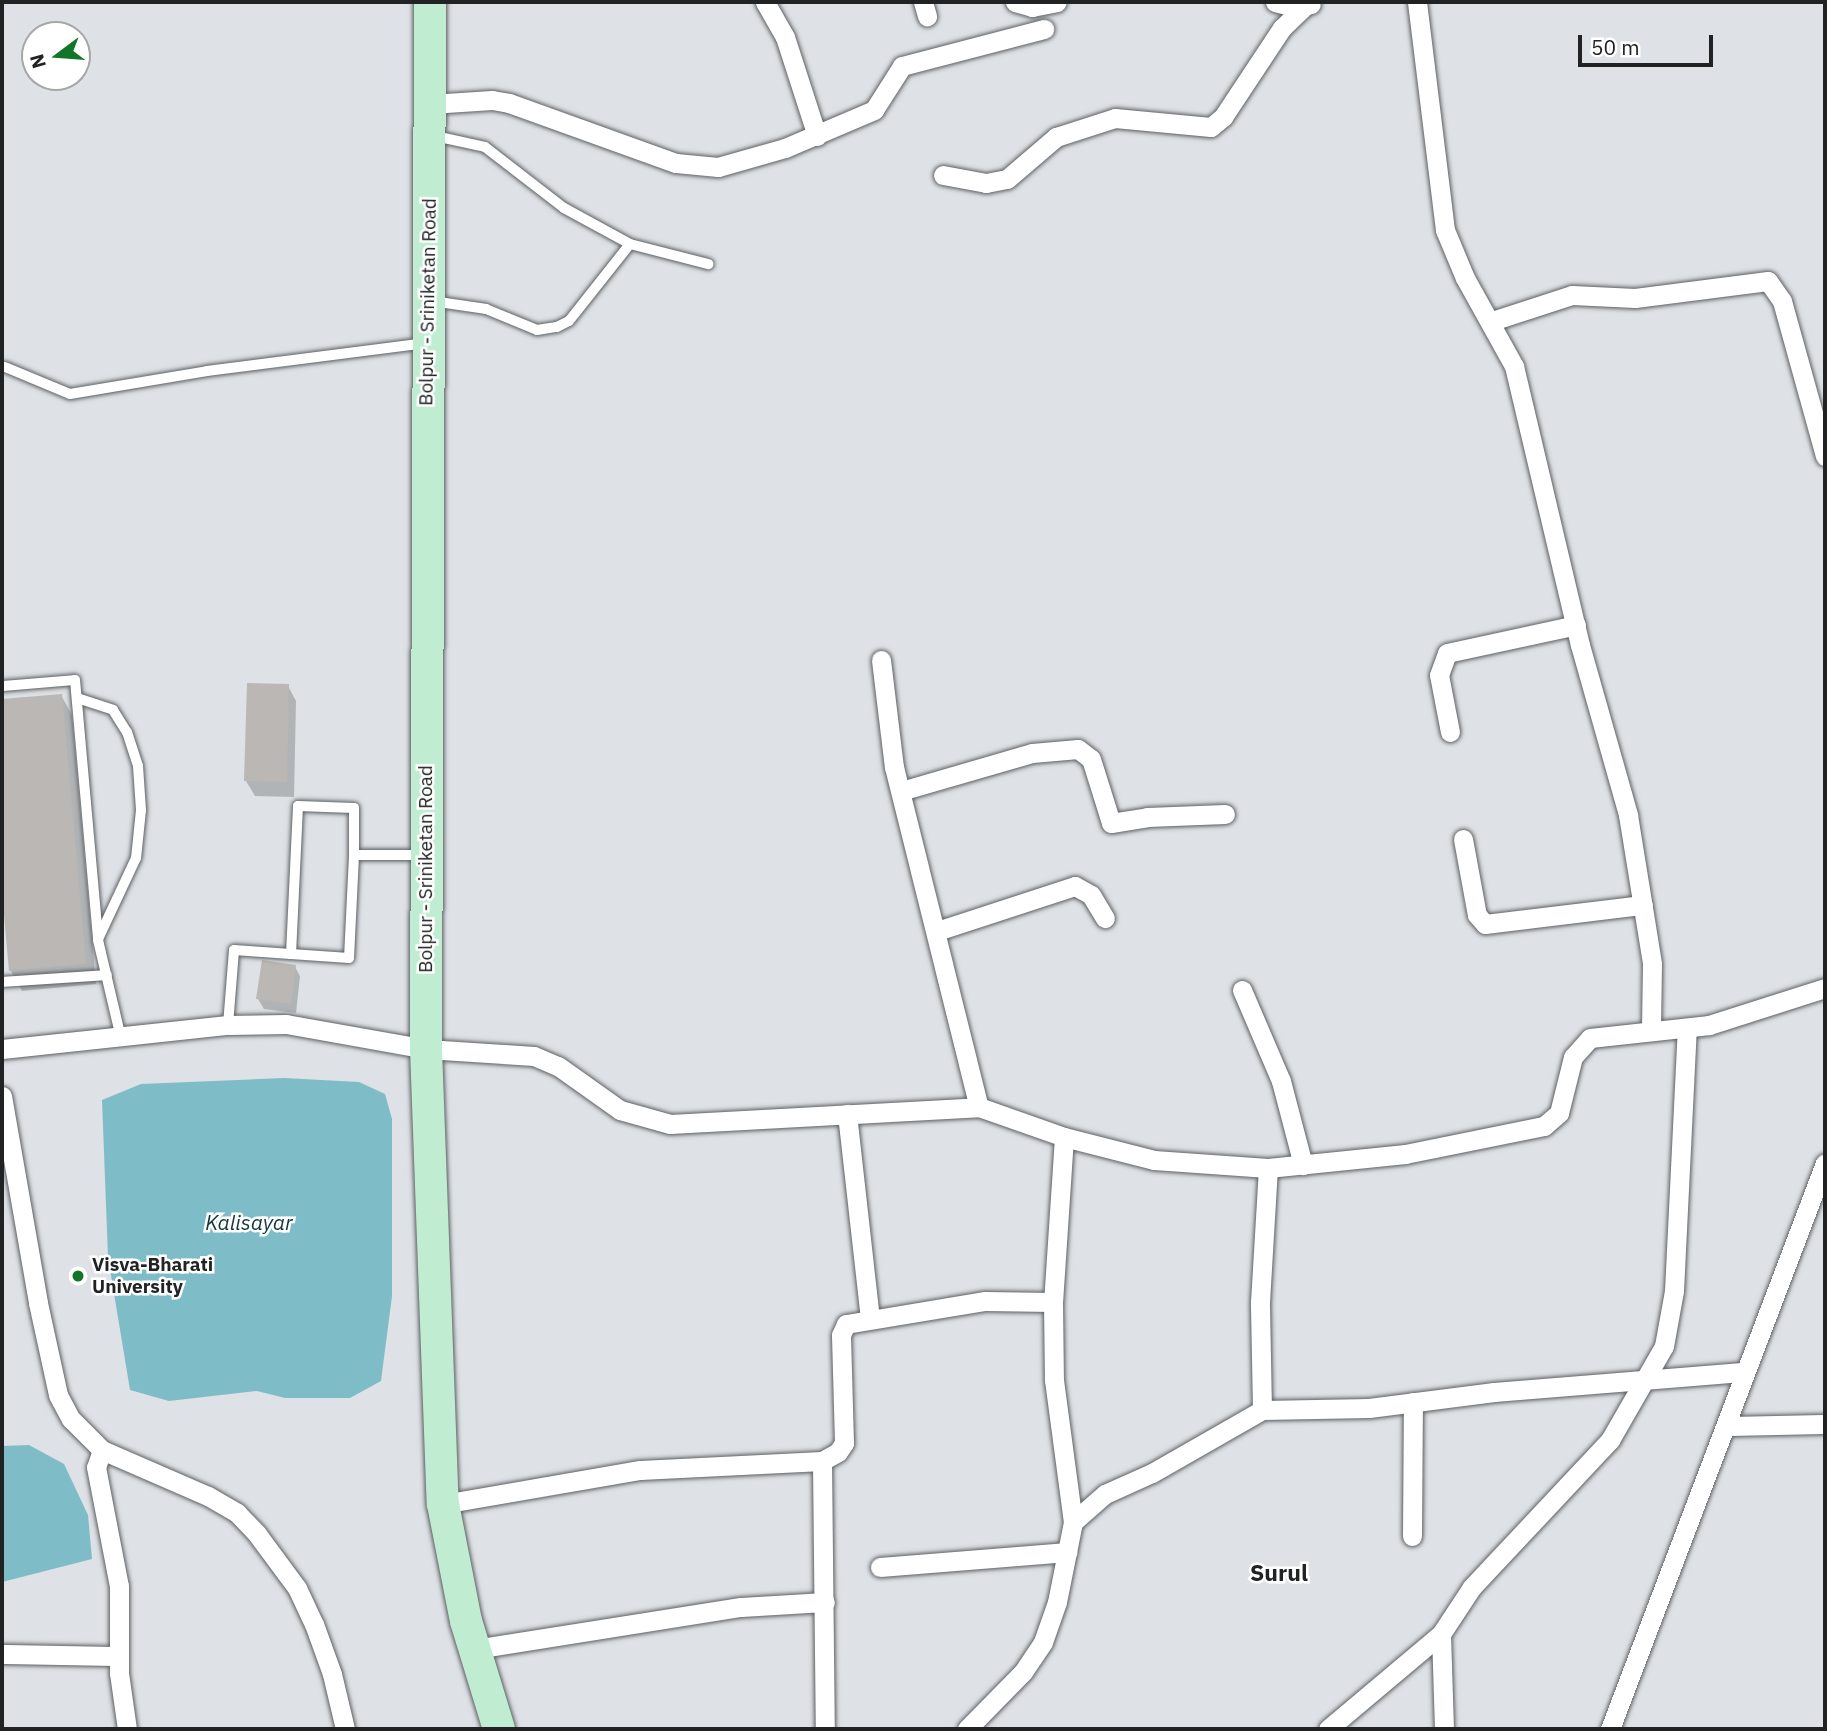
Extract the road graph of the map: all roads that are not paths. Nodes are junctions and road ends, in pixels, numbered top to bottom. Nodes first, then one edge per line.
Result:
1 (430, 2) edge
2 (765, 2) edge
3 (1015, 2) edge
4 (1057, 2) edge
5 (1275, 2) edge
6 (1417, 2) edge
7 (1310, 4) edge
8 (1044, 29) dead end
9 (430, 104) junction
10 (430, 135) junction
11 (817, 136) junction
12 (943, 175) dead end
13 (631, 244) junction
14 (708, 264) dead end
15 (428, 300) junction
16 (1492, 321) junction
17 (428, 343) junction
18 (5, 367) dead end
19 (1825, 456) edge
20 (1576, 625) junction
21 (881, 660) dead end
22 (2, 686) edge
23 (77, 698) junction
24 (1450, 733) dead end
25 (901, 791) junction
26 (1225, 814) dead end
27 (1463, 839) dead end
28 (354, 855) junction
29 (426, 855) junction
30 (1643, 905) junction
31 (1105, 918) dead end
32 (937, 931) junction
33 (98, 940) junction
34 (291, 954) junction
35 (107, 975) junction
36 (2, 982) edge
37 (1825, 988) edge
38 (1242, 990) dead end
39 (228, 1025) junction
40 (1688, 1028) junction
41 (1651, 1029) junction
42 (121, 1038) junction
43 (2, 1049) edge
44 (426, 1049) junction
45 (2, 1096) edge
46 (979, 1107) junction
47 (847, 1114) junction
48 (1064, 1137) junction
49 (1825, 1163) edge
50 (1303, 1165) junction
51 (1268, 1168) junction
52 (1053, 1302) junction
53 (870, 1319) junction
54 (1745, 1372) junction
55 (1649, 1378) junction
56 (1413, 1402) junction
57 (1262, 1410) junction
58 (1825, 1424) edge
59 (1727, 1426) junction
60 (102, 1450) junction
61 (822, 1461) junction
62 (443, 1504) junction
63 (1073, 1522) junction
64 (1412, 1536) dead end
65 (1067, 1552) junction
66 (880, 1567) dead end
67 (825, 1602) junction
68 (1441, 1634) junction
69 (475, 1649) junction
70 (2, 1654) edge
71 (119, 1656) junction
72 (120, 1728) edge
73 (345, 1729) edge
74 (499, 1729) edge
75 (825, 1729) edge
76 (967, 1729) edge
77 (1328, 1729) edge
78 (1444, 1729) edge
79 (1610, 1729) edge

1 - 9 main road, Bolpur - Sriniketan Road
2 - 11 street
3 - 4 street
5 - 7 street
6 - 16 street
7 - 12 street
8 - 11 street
9 - 10 main road, Bolpur - Sriniketan Road
9 - 11 street
10 - 13 lane
10 - 15 main road, Bolpur - Sriniketan Road
13 - 14 lane
13 - 15 lane
15 - 17 main road, Bolpur - Sriniketan Road
16 - 19 street
16 - 20 street
17 - 18 lane
17 - 29 main road, Bolpur - Sriniketan Road
20 - 24 street
20 - 30 street
21 - 25 street
22 - 23 lane
23 - 33 lane
23 - 33 lane
25 - 26 street
25 - 32 street
27 - 30 street
28 - 29 lane
28 - 34 lane
28 - 34 lane
29 - 44 main road, Bolpur - Sriniketan Road
30 - 41 street
31 - 32 street
32 - 46 street
33 - 35 lane
34 - 39 lane
35 - 36 lane
35 - 42 lane
37 - 40 street
38 - 50 street
39 - 42 street
39 - 44 street
40 - 41 street
40 - 55 street
41 - 50 street
42 - 43 street
44 - 47 street
44 - 62 main road, Bolpur - Sriniketan Road
45 - 60 street
46 - 47 street
46 - 48 street
47 - 53 street
48 - 51 street
48 - 52 street
49 - 54 street
50 - 51 street
51 - 57 street
52 - 53 street
52 - 63 street
53 - 61 street
54 - 55 street
54 - 59 street
55 - 56 street
55 - 68 street
56 - 57 street
56 - 64 street
57 - 63 street
58 - 59 street
59 - 79 street
60 - 71 street
60 - 73 street
61 - 62 street
61 - 67 street
62 - 69 main road, Bolpur - Sriniketan Road
63 - 65 street
65 - 66 street
65 - 76 street
67 - 69 street
67 - 75 street
68 - 77 street
68 - 78 street
69 - 74 main road, Bolpur - Sriniketan Road
70 - 71 street
71 - 72 street

